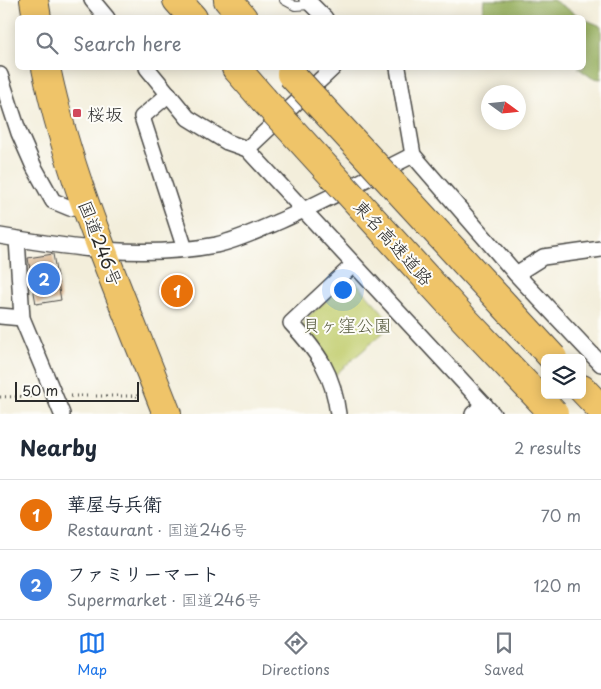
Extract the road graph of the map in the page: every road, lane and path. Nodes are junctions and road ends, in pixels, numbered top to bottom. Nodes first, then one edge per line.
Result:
1 (34, 0) edge
2 (92, 0) edge
3 (177, 0) edge
4 (228, 0) edge
5 (284, 0) edge
6 (310, 3) edge
7 (36, 15) edge
8 (104, 15) edge
9 (190, 15) edge
10 (240, 15) edge
11 (322, 15) edge
12 (46, 70) edge
13 (149, 70) edge
14 (238, 70) edge
15 (331, 70) edge
16 (398, 70) edge
17 (288, 71) edge
18 (0, 74) edge
19 (168, 94) junction
20 (247, 149) junction
21 (413, 155) junction
22 (85, 202) junction
23 (304, 210) junction
24 (0, 236) edge
25 (17, 239) junction
26 (186, 249) junction
27 (601, 249) edge
28 (103, 251) junction
29 (353, 265) junction
30 (516, 274) junction
31 (0, 316) edge
32 (22, 318) junction
33 (548, 354) edge
34 (601, 364) edge
35 (586, 393) edge
36 (54, 396) junction
37 (143, 396) dead end
38 (0, 397) edge
39 (601, 409) edge
40 (484, 411) edge
41 (62, 414) edge
42 (167, 414) edge
43 (338, 414) edge
44 (554, 414) edge
45 (596, 414) edge

1 - 7 highway
2 - 8 street
3 - 9 highway
4 - 10 highway
5 - 6 lane
6 - 11 street
12 - 22 highway, 国道246号
13 - 19 street
14 - 44 highway, 東名高速道路, bridge
15 - 20 street
16 - 21 street
17 - 33 highway, bridge
18 - 22 street
19 - 20 street
19 - 26 street
20 - 23 street
21 - 23 street
21 - 30 street
22 - 28 highway, 国道246号
23 - 26 street
23 - 29 street
24 - 25 street
25 - 28 street
25 - 32 street
26 - 28 street
27 - 30 street
28 - 42 highway, 国道246号
29 - 40 street
29 - 43 street
30 - 34 street
31 - 32 street
32 - 36 street
35 - 39 highway
36 - 37 path
36 - 38 path
36 - 41 street
39 - 45 street

